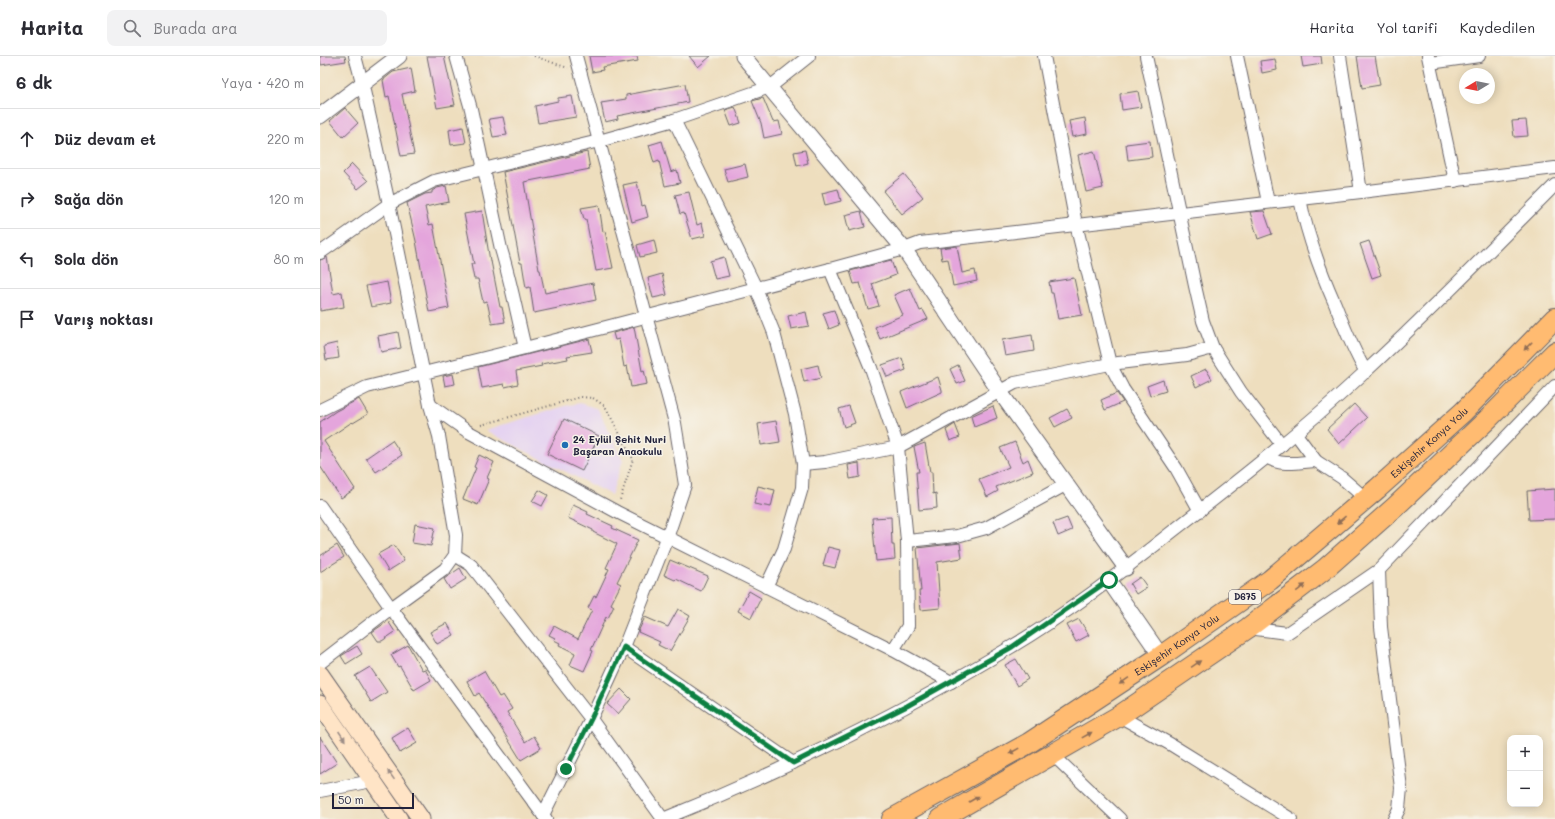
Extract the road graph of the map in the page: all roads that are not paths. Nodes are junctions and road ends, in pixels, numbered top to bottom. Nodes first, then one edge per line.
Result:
1 (354, 56) edge
2 (398, 56) edge
3 (456, 56) edge
4 (576, 56) edge
5 (743, 56) edge
6 (809, 56) edge
7 (1044, 56) edge
8 (1146, 56) edge
9 (1237, 56) edge
10 (1340, 56) edge
11 (1480, 56) edge
12 (1429, 60) edge
13 (362, 82) junction
14 (770, 87) junction
15 (320, 116) edge
16 (674, 120) junction
17 (599, 141) junction
18 (1555, 168) edge
19 (483, 169) junction
20 (1455, 181) junction
21 (1555, 185) edge
22 (1361, 192) junction
23 (1300, 199) junction
24 (1268, 202) junction
25 (389, 204) junction
26 (1179, 213) junction
27 (1076, 224) junction
28 (904, 249) junction
29 (320, 253) edge
30 (830, 269) junction
31 (756, 288) junction
32 (645, 317) junction
33 (1555, 318) edge
34 (525, 348) junction
35 (1213, 348) junction
36 (1555, 352) edge
37 (1110, 364) junction
38 (1366, 372) junction
39 (424, 374) junction
40 (1555, 386) edge
41 (1000, 392) junction
42 (430, 405) junction
43 (320, 408) edge
44 (1296, 434) junction
45 (1282, 445) junction
46 (898, 447) junction
47 (1267, 458) junction
48 (1316, 461) junction
49 (803, 464) junction
50 (1067, 484) junction
51 (1366, 499) junction
52 (320, 506) edge
53 (1200, 511) junction
54 (667, 538) junction
55 (907, 541) junction
56 (455, 555) junction
57 (1126, 568) junction
58 (1379, 570) junction
59 (1109, 580) junction
60 (766, 587) junction
61 (391, 608) junction
62 (1248, 628) junction
63 (624, 647) junction
64 (893, 650) junction
65 (1161, 656) junction
66 (320, 663) edge
67 (322, 681) edge
68 (951, 682) junction
69 (320, 704) edge
70 (1119, 716) junction
71 (591, 719) junction
72 (1052, 754) junction
73 (793, 763) junction
74 (372, 781) junction
75 (320, 792) edge
76 (545, 817) edge
77 (399, 819) edge
78 (421, 819) edge
79 (663, 819) edge
80 (892, 819) edge
81 (940, 819) edge
82 (1120, 819) edge
83 (1292, 819) edge
84 (1394, 819) edge

1 - 13 street
2 - 13 street
3 - 19 street
4 - 17 street
5 - 14 street
6 - 14 street
7 - 27 street
8 - 26 street
9 - 24 street
10 - 22 street
11 - 12 street
12 - 20 street
13 - 15 street
13 - 25 street
14 - 16 street
14 - 28 street
16 - 17 street
16 - 31 street
17 - 19 street
17 - 32 street
18 - 20 street
19 - 25 street
19 - 34 street
20 - 22 street
21 - 38 street
22 - 23 street
23 - 24 street
23 - 38 street
24 - 26 street
25 - 29 street
25 - 39 street
26 - 27 street
26 - 35 street
27 - 28 street
27 - 37 street
28 - 30 street
28 - 41 street
30 - 31 street
30 - 46 street
31 - 32 street
31 - 49 street
32 - 34 street
32 - 54 street
33 -> 51 highway, Eskişehir Konya Yolu / D675
34 - 39 street
35 - 37 street
35 - 45 street
62 -> 36 highway, D675
37 - 41 street
37 - 53 street
38 - 44 street
39 - 42 street
39 - 43 street
40 - 58 street
41 - 46 street
41 - 50 street
42 - 54 street
42 - 56 street
44 - 45 street
44 - 48 street
45 - 47 street
46 - 49 street
46 - 55 street
47 - 48 street
47 - 53 street
48 - 51 street
49 - 60 street
50 - 55 street
50 - 57 street
51 -> 65 highway, Eskişehir Konya Yolu / D675
52 - 61 street
53 - 57 street
54 - 60 street
54 - 63 street
55 - 64 street
56 - 61 street
56 - 71 street
57 - 59 street
58 - 62 street
58 - 84 street
59 - 65 street
59 - 68 street
60 - 64 street
61 - 66 street
61 - 76 street
70 -> 62 highway, D675
63 - 71 street
63 - 73 street
64 - 68 street
65 -> 80 highway, Eskişehir Konya Yolu / D675
78 -> 67 main road
68 - 73 street
69 -> 74 main road
72 -> 70 highway, D675
70 - 83 street
71 - 76 street
71 - 79 street
81 -> 72 highway, D675
72 - 82 street
73 - 79 street
74 - 75 street
74 - 77 main road

